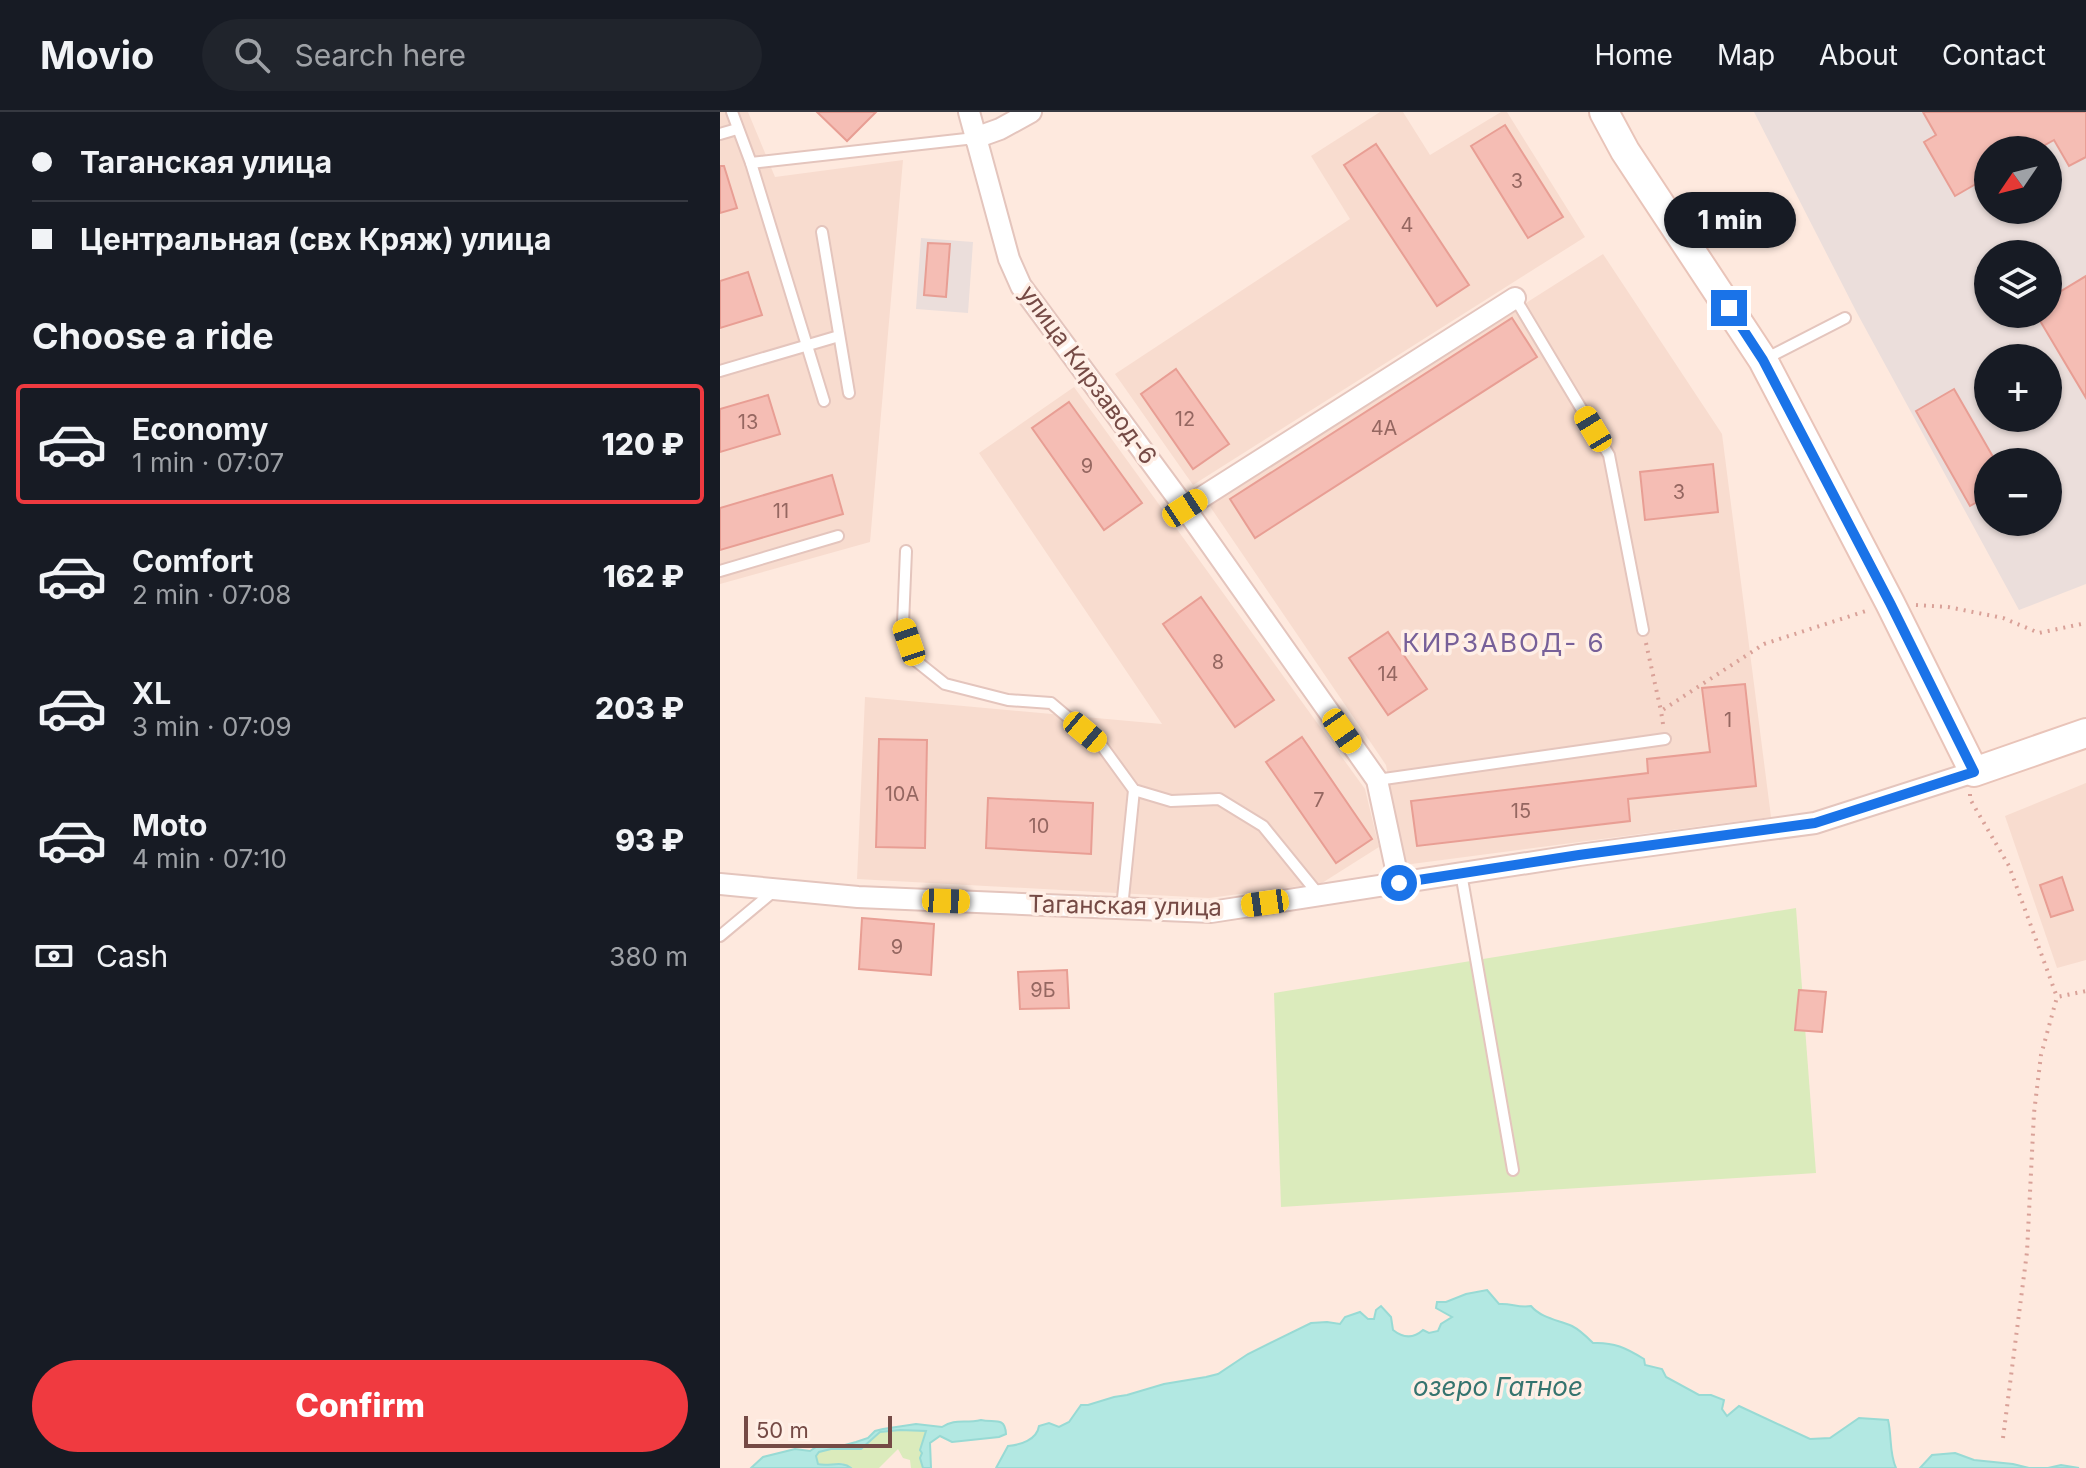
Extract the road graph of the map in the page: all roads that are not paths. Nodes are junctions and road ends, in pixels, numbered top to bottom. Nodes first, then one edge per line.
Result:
1 (732, 112) edge
2 (969, 112) edge
3 (1031, 112) edge
4 (1604, 112) edge
5 (737, 129) junction
6 (720, 134) edge
7 (975, 138) junction
8 (751, 163) junction
9 (822, 232) dead end
10 (1515, 298) joint
11 (1845, 318) dead end
12 (839, 336) junction
13 (807, 345) junction
14 (1763, 360) junction
15 (720, 371) edge
16 (849, 393) dead end
17 (824, 401) dead end
18 (1185, 508) junction
19 (838, 536) dead end
20 (906, 551) dead end
21 (720, 571) edge
22 (1643, 630) road end
23 (2086, 733) edge
24 (1665, 739) road end
25 (1974, 772) junction
26 (1377, 780) junction
27 (1134, 790) junction
28 (1461, 873) junction
29 (1399, 883) junction
30 (720, 884) edge
31 (776, 889) junction
32 (1319, 895) junction
33 (1122, 908) junction
34 (720, 936) edge
35 (1513, 1170) dead end

1 - 5 lane
2 - 7 street, улица Кирзавод-6
3 - 7 street
4 - 14 main road
5 - 6 lane
5 - 8 lane
7 - 8 lane
7 - 18 street, улица Кирзавод-6
8 - 13 lane
9 - 12 lane
10 - 18 street
10 - 22 lane
11 - 14 lane
12 - 13 lane
12 - 16 lane
13 - 15 lane
13 - 17 lane
14 - 25 main road
18 - 26 street, улица Кирзавод-6
19 - 21 lane
20 - 27 lane
23 - 25 main road, Таганская улица
24 - 26 lane
25 - 28 street, Таганская улица
26 - 29 street, улица Кирзавод-6
27 - 32 lane
27 - 33 lane
28 - 29 street, Таганская улица
28 - 35 lane
29 - 32 street, Таганская улица
30 - 31 street, Таганская улица
31 - 33 street, Таганская улица
31 - 34 lane
32 - 33 street, Таганская улица

